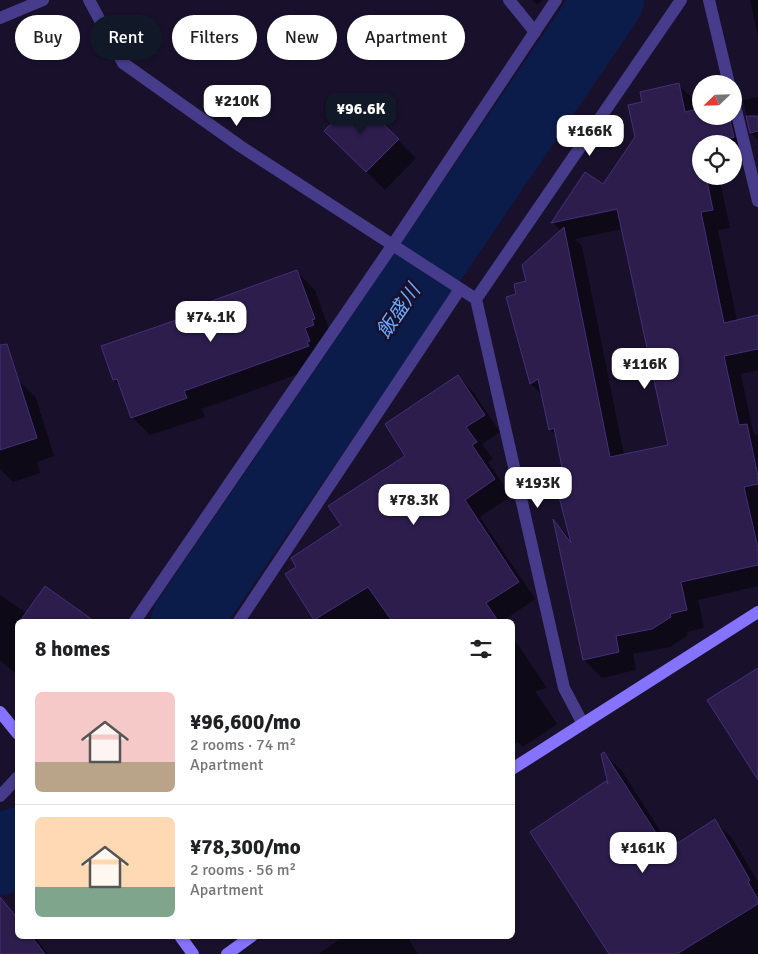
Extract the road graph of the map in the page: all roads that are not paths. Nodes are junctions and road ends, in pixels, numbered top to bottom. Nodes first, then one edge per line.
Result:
1 (42, 0) edge
2 (89, 0) edge
3 (509, 0) edge
4 (556, 0) edge
5 (681, 0) edge
6 (709, 0) edge
7 (0, 18) edge
8 (535, 32) junction
9 (727, 75) edge
10 (740, 125) edge
11 (758, 201) edge
12 (395, 248) junction
13 (459, 288) junction
14 (476, 299) junction
15 (758, 612) edge
16 (136, 619) edge
17 (240, 619) edge
18 (0, 712) edge
19 (583, 724) junction
20 (15, 730) edge
21 (515, 767) edge
22 (15, 780) edge
23 (0, 796) edge
24 (182, 939) edge
25 (248, 939) edge
26 (193, 954) edge
27 (227, 954) edge

1 - 7 street
2 - 12 street
3 - 8 street
4 - 8 street
5 - 14 street
6 - 9 street
8 - 12 street
10 - 11 street
12 - 13 street
12 - 16 street
13 - 14 street
13 - 17 street
14 - 19 street
15 - 19 street
18 - 20 street
19 - 21 street
22 - 23 street
24 - 26 street
25 - 27 street

